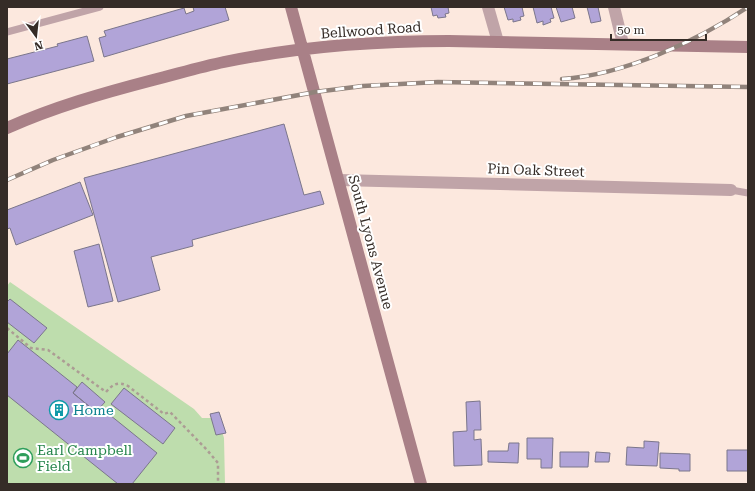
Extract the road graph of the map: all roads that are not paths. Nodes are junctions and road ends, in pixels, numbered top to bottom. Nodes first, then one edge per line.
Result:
1 (100, 7) edge
2 (292, 7) edge
3 (488, 7) edge
4 (614, 7) edge
5 (7, 32) edge
6 (498, 42) junction
7 (623, 44) junction
8 (748, 47) edge
9 (304, 50) junction
10 (7, 128) edge
11 (339, 180) junction
12 (731, 190) joint
13 (748, 193) edge
14 (422, 484) edge

1 - 5 lane
2 - 9 street, South Lyons Avenue
3 - 6 street
4 - 7 street
6 - 7 street, Bellwood Road
6 - 9 street, Bellwood Road
7 - 8 street, Bellwood Road
9 - 10 street, Bellwood Road
9 - 11 street, South Lyons Avenue
11 - 12 street, Pin Oak Street
11 - 14 street, South Lyons Avenue
12 - 13 lane

